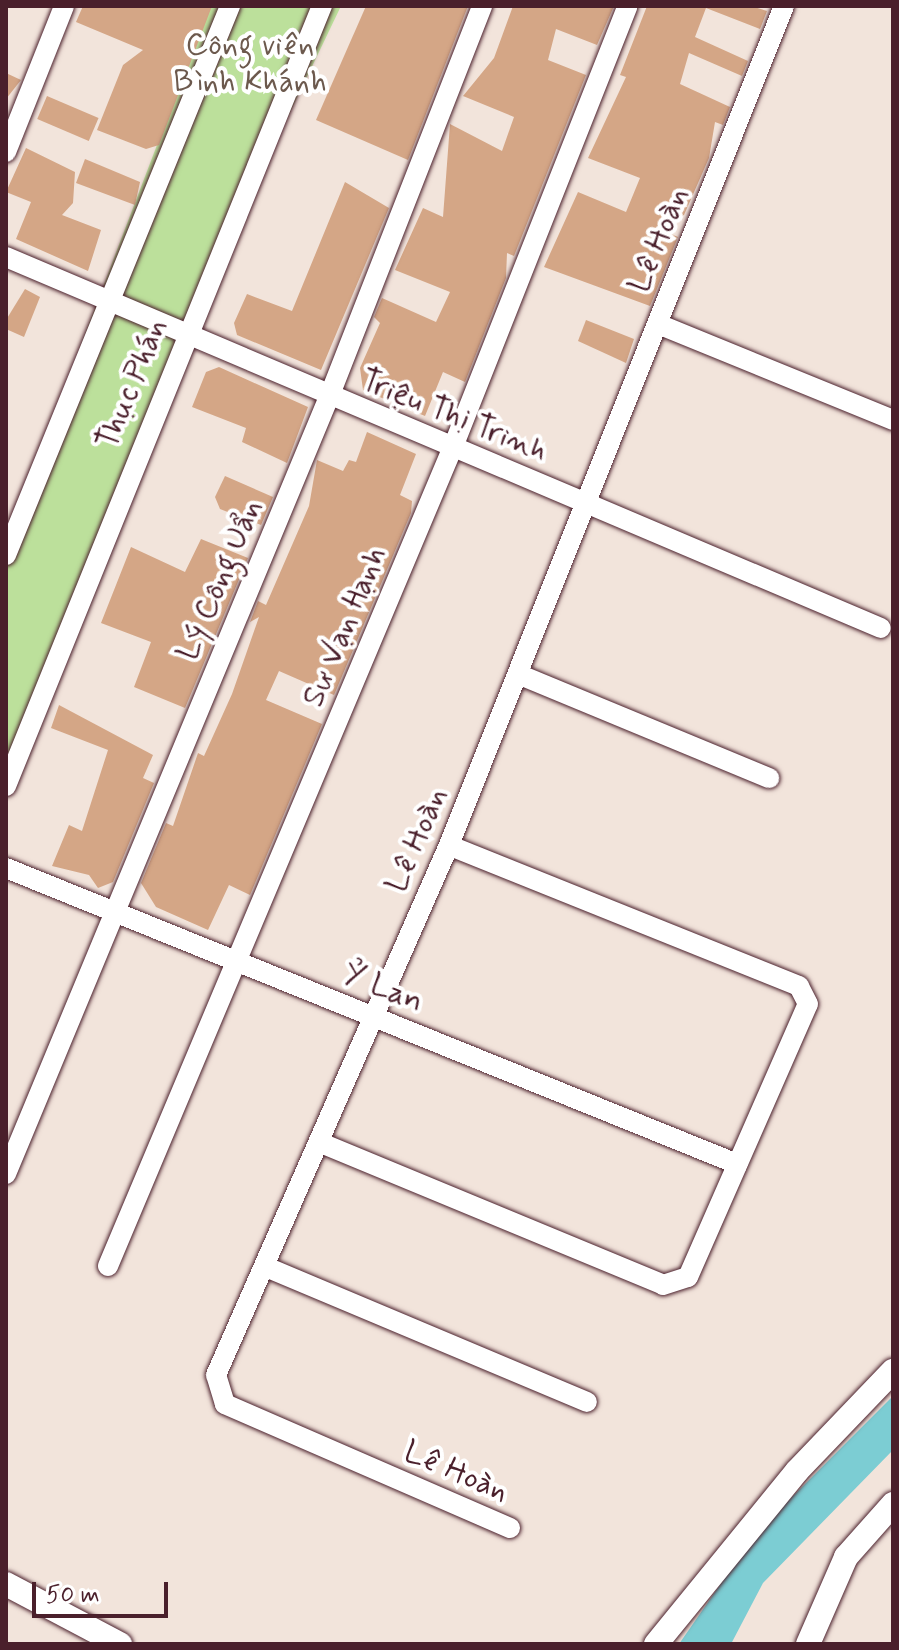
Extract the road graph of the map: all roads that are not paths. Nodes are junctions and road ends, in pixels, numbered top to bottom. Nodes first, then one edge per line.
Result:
1 (64, 6) edge
2 (230, 6) edge
3 (322, 6) edge
4 (482, 6) edge
5 (628, 6) edge
6 (784, 6) edge
7 (6, 152) edge
8 (6, 257) edge
9 (106, 297) junction
10 (658, 324) junction
11 (185, 332) junction
12 (329, 397) junction
13 (893, 420) edge
14 (453, 447) junction
15 (587, 502) junction
16 (6, 555) edge
17 (881, 628) dead end
18 (518, 674) junction
19 (769, 778) dead end
20 (6, 786) edge
21 (449, 845) junction
22 (6, 868) edge
23 (114, 912) junction
24 (237, 963) junction
25 (372, 1015) junction
26 (321, 1143) junction
27 (737, 1164) junction
28 (6, 1174) edge
29 (108, 1266) dead end
30 (266, 1267) junction
31 (893, 1371) edge
32 (587, 1402) dead end
33 (893, 1504) edge
34 (510, 1528) dead end
35 (6, 1584) edge
36 (120, 1644) edge
37 (656, 1644) edge
38 (808, 1644) edge

1 - 7 street
2 - 9 street, Thục Phán
3 - 11 street, Thục Phán
4 - 12 street, Lý Công Uẩn
5 - 14 street, Sư Vạn Hạnh
6 - 10 street, Lê Hoàn
8 - 9 street, Triệu Thị Trinh
9 - 11 street, Triệu Thị Trinh
9 - 16 street, Thục Phán
10 - 13 street
10 - 15 street, Lê Hoàn
11 - 12 street, Triệu Thị Trinh
11 - 20 street, Thục Phán
12 - 14 street, Triệu Thị Trinh
12 - 23 street, Lý Công Uẩn
14 - 15 street, Triệu Thị Trinh
14 - 24 street, Sư Vạn Hạnh
15 - 17 street, Triệu Thị Trinh
15 - 18 street, Lê Hoàn
18 - 19 street
18 - 21 street, Lê Hoàn
21 - 25 street, Lê Hoàn
21 - 27 street
22 - 23 street, Ỷ Lan
23 - 24 street, Ỷ Lan
23 - 28 street, Lý Công Uẩn
24 - 25 street, Ỷ Lan
24 - 29 street, Sư Vạn Hạnh
25 - 26 street, Lê Hoàn
25 - 27 street, Ỷ Lan
26 - 27 street
26 - 30 street, Lê Hoàn
30 - 32 street
30 - 34 street, Lê Hoàn
31 - 37 street
33 - 38 street
35 - 36 street

